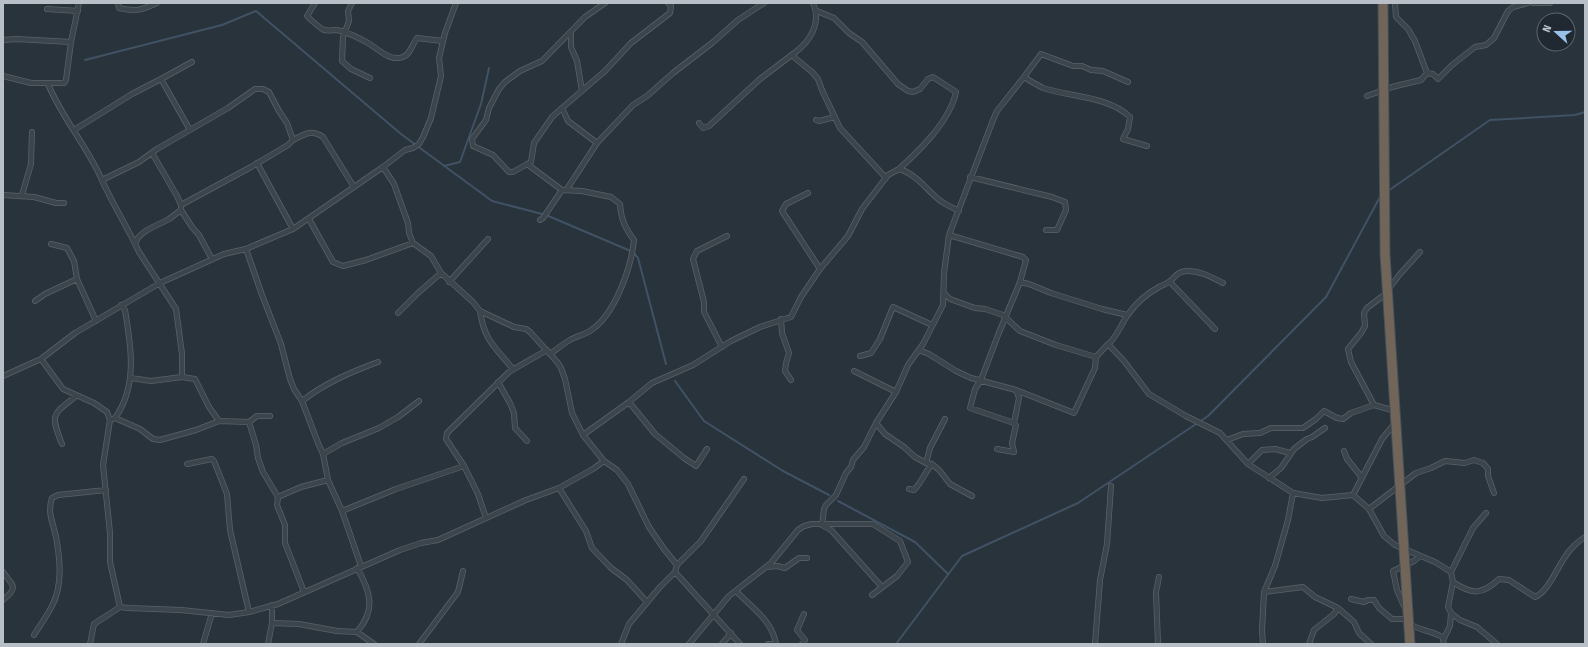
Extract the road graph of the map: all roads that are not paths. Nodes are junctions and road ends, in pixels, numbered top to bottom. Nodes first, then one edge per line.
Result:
1 (80, 3) edge
2 (118, 3) edge
3 (158, 3) edge
4 (315, 3) edge
5 (352, 3) edge
6 (456, 3) edge
7 (605, 3) edge
8 (668, 3) edge
9 (764, 3) edge
10 (813, 3) edge
11 (1383, 3) edge
12 (1395, 3) edge
13 (1528, 3) edge
14 (1533, 3) edge
15 (1550, 3) edge
16 (47, 9) dead end
17 (78, 11) junction
18 (817, 11) junction
19 (344, 32) junction
20 (571, 32) junction
21 (3, 40) edge
22 (443, 41) junction
23 (71, 42) junction
24 (793, 54) junction
25 (192, 62) dead end
26 (1427, 74) junction
27 (3, 76) edge
28 (1024, 77) junction
29 (370, 78) dead end
30 (161, 79) junction
31 (1128, 82) dead end
32 (48, 84) junction
33 (582, 91) junction
34 (1367, 96) dead end
35 (562, 108) junction
36 (835, 117) junction
37 (816, 120) dead end
38 (698, 124) dead end
39 (74, 130) junction
40 (190, 130) junction
41 (32, 132) dead end
42 (293, 140) junction
43 (596, 143) junction
44 (1147, 146) dead end
45 (152, 153) junction
46 (257, 163) junction
47 (528, 164) junction
48 (383, 167) junction
49 (899, 169) junction
50 (970, 177) junction
51 (886, 178) junction
52 (102, 180) junction
53 (354, 187) junction
54 (565, 189) junction
55 (808, 192) dead end
56 (3, 195) edge
57 (22, 195) junction
58 (64, 203) dead end
59 (181, 207) junction
60 (959, 211) junction
61 (309, 219) junction
62 (540, 220) dead end
63 (293, 229) junction
64 (1046, 230) dead end
65 (949, 235) junction
66 (727, 236) dead end
67 (488, 239) dead end
68 (136, 242) junction
69 (413, 243) junction
70 (51, 244) dead end
71 (246, 249) junction
72 (1420, 252) dead end
73 (212, 259) junction
74 (820, 269) junction
75 (441, 273) junction
76 (77, 279) junction
77 (449, 282) junction
78 (1020, 282) junction
79 (1170, 282) junction
80 (160, 283) junction
81 (1223, 283) dead end
82 (944, 293) junction
83 (36, 301) dead end
84 (121, 305) junction
85 (480, 311) junction
86 (398, 313) dead end
87 (1127, 315) junction
88 (1005, 318) junction
89 (781, 320) junction
90 (96, 321) junction
91 (932, 325) junction
92 (1215, 329) dead end
93 (1108, 344) junction
94 (722, 347) junction
95 (919, 350) junction
96 (549, 352) junction
97 (860, 356) dead end
98 (1096, 357) junction
99 (41, 359) junction
100 (378, 362) dead end
101 (513, 369) junction
102 (854, 371) dead end
103 (3, 376) edge
104 (182, 377) junction
105 (131, 378) junction
106 (791, 380) dead end
107 (981, 380) junction
108 (498, 382) junction
109 (1016, 390) junction
110 (896, 392) junction
111 (76, 396) junction
112 (302, 401) junction
113 (419, 401) dead end
114 (628, 402) junction
115 (1374, 404) junction
116 (270, 416) dead end
117 (113, 419) junction
118 (945, 419) dead end
119 (220, 421) junction
120 (249, 422) junction
121 (876, 422) junction
122 (1014, 423) junction
123 (1325, 428) dead end
124 (583, 435) junction
125 (1227, 440) junction
126 (527, 441) dead end
127 (62, 444) dead end
128 (707, 449) dead end
129 (997, 449) dead end
130 (1344, 451) dead end
131 (1290, 453) junction
132 (323, 454) junction
133 (604, 460) junction
134 (926, 463) junction
135 (187, 464) dead end
136 (932, 464) junction
137 (1248, 464) junction
138 (464, 466) junction
139 (1269, 478) junction
140 (744, 479) dead end
141 (328, 480) junction
142 (1360, 480) junction
143 (1111, 486) dead end
144 (559, 488) junction
145 (909, 489) dead end
146 (106, 490) junction
147 (1293, 493) junction
148 (1494, 493) dead end
149 (1353, 495) junction
150 (972, 496) dead end
151 (278, 497) junction
152 (1369, 509) junction
153 (342, 511) junction
154 (1486, 513) dead end
155 (486, 518) junction
156 (822, 525) junction
157 (1585, 537) edge
158 (1420, 556) junction
159 (807, 558) dead end
160 (678, 565) junction
161 (359, 567) junction
162 (767, 567) junction
163 (464, 571) dead end
164 (3, 572) edge
165 (675, 572) junction
166 (1451, 572) junction
167 (1159, 578) dead end
168 (1453, 582) junction
169 (882, 587) junction
170 (736, 590) junction
171 (304, 592) junction
172 (1264, 592) junction
173 (872, 595) dead end
174 (1351, 599) dead end
175 (3, 600) edge
176 (647, 602) junction
177 (272, 605) junction
178 (120, 607) junction
179 (1338, 608) junction
180 (249, 612) junction
181 (1451, 613) junction
182 (212, 614) junction
183 (713, 614) junction
184 (804, 614) dead end
185 (1406, 618) junction
186 (272, 623) junction
187 (356, 632) junction
188 (731, 633) junction
189 (34, 635) dead end
190 (1444, 638) junction
191 (90, 644) edge
192 (203, 644) edge
193 (268, 644) edge
194 (374, 644) edge
195 (419, 644) edge
196 (621, 644) edge
197 (690, 644) edge
198 (722, 644) edge
199 (740, 644) edge
200 (768, 644) edge
201 (775, 644) edge
202 (802, 644) edge
203 (1095, 644) edge
204 (1158, 644) edge
205 (1263, 644) edge
206 (1309, 644) edge
207 (1371, 644) edge
208 (1410, 644) edge
209 (1444, 644) edge
210 (1497, 644) edge

1 - 17 street
2 - 3 street
4 - 19 street
5 - 19 street
6 - 22 street
7 - 20 street
8 - 33 street
9 - 43 street
10 - 18 street
11 - 208 highway
12 - 26 street
13 - 26 street
14 - 15 street
16 - 17 street
17 - 23 street
18 - 24 street
18 - 49 street
19 - 22 street
19 - 29 street
20 - 33 street
20 - 47 street
21 - 23 street
22 - 48 street
23 - 32 street
24 - 36 street
24 - 38 street
25 - 30 street
26 - 34 street
27 - 32 street
28 - 31 street
28 - 44 street
28 - 50 street
30 - 39 street
30 - 40 street
32 - 39 street
33 - 35 street
35 - 43 street
35 - 47 street
36 - 37 street
36 - 51 street
39 - 52 street
40 - 42 street
40 - 45 street
41 - 57 street
42 - 46 street
42 - 53 street
43 - 54 street
45 - 52 street
45 - 59 street
46 - 59 street
46 - 63 street
47 - 54 street
48 - 53 street
48 - 69 street
49 - 51 street
49 - 60 street
50 - 60 street
50 - 64 street
51 - 74 street
52 - 68 street
53 - 61 street
54 - 62 street
54 - 96 street
55 - 74 street
56 - 57 street
57 - 58 street
59 - 68 street
59 - 73 street
60 - 65 street
61 - 63 street
61 - 69 street
63 - 71 street
65 - 78 street
65 - 82 street
66 - 94 street
67 - 77 street
68 - 80 street
69 - 75 street
70 - 76 street
71 - 73 street
71 - 112 street
72 - 115 street
73 - 80 street
74 - 89 street
75 - 77 street
75 - 86 street
76 - 83 street
76 - 90 street
77 - 85 street
78 - 87 street
78 - 88 street
79 - 81 street
79 - 87 street
79 - 92 street
80 - 84 street
80 - 104 street
82 - 88 street
82 - 91 street
84 - 90 street
84 - 105 street
85 - 96 street
85 - 101 street
87 - 93 street
88 - 98 street
88 - 107 street
89 - 94 street
89 - 106 street
90 - 99 street
91 - 95 street
91 - 97 street
93 - 98 street
93 - 125 street
94 - 114 street
95 - 107 street
95 - 110 street
96 - 101 street
96 - 124 street
98 - 109 street
99 - 103 street
99 - 111 street
100 - 112 street
101 - 108 street
102 - 110 street
104 - 105 street
104 - 119 street
105 - 117 street
107 - 109 street
107 - 122 street
108 - 126 street
108 - 138 street
109 - 122 street
110 - 121 street
111 - 117 street
111 - 127 street
112 - 132 street
113 - 132 street
114 - 124 street
114 - 128 street
115 - 125 street
115 - 142 street
116 - 120 street
117 - 119 street
117 - 146 street
118 - 134 street
119 - 120 street
120 - 151 street
121 - 134 street
121 - 156 street
122 - 129 street
123 - 131 street
124 - 133 street
125 - 137 street
130 - 142 street
131 - 137 street
131 - 139 street
132 - 141 street
133 - 144 street
133 - 160 street
134 - 136 street
135 - 180 street
136 - 145 street
136 - 150 street
137 - 139 street
138 - 153 street
138 - 155 street
139 - 147 street
140 - 160 street
141 - 151 street
141 - 153 street
142 - 149 street
143 - 203 street
144 - 155 street
144 - 176 street
146 - 178 street
146 - 189 street
147 - 149 street
147 - 172 street
148 - 152 street
149 - 152 street
151 - 171 street
152 - 158 street
153 - 161 street
154 - 166 street
155 - 161 street
156 - 162 street
156 - 169 street
156 - 169 street
157 - 168 street
158 - 166 street
158 - 185 street
159 - 162 street
160 - 165 street
161 - 171 street
161 - 187 street
162 - 170 street
163 - 195 street
164 - 175 street
165 - 176 street
165 - 183 street
166 - 168 street
167 - 204 street
168 - 181 street
169 - 173 street
170 - 183 street
170 - 201 street
171 - 177 street
172 - 179 street
172 - 205 street
174 - 185 street
176 - 196 street
177 - 180 street
177 - 186 street
178 - 182 street
178 - 191 street
179 - 206 street
179 - 207 street
180 - 182 street
181 - 190 street
181 - 210 street
182 - 192 street
183 - 188 street
183 - 197 street
184 - 202 street
185 - 190 street
186 - 187 street
186 - 193 street
187 - 194 street
188 - 198 street
188 - 199 street
190 - 209 street
200 - 201 street

